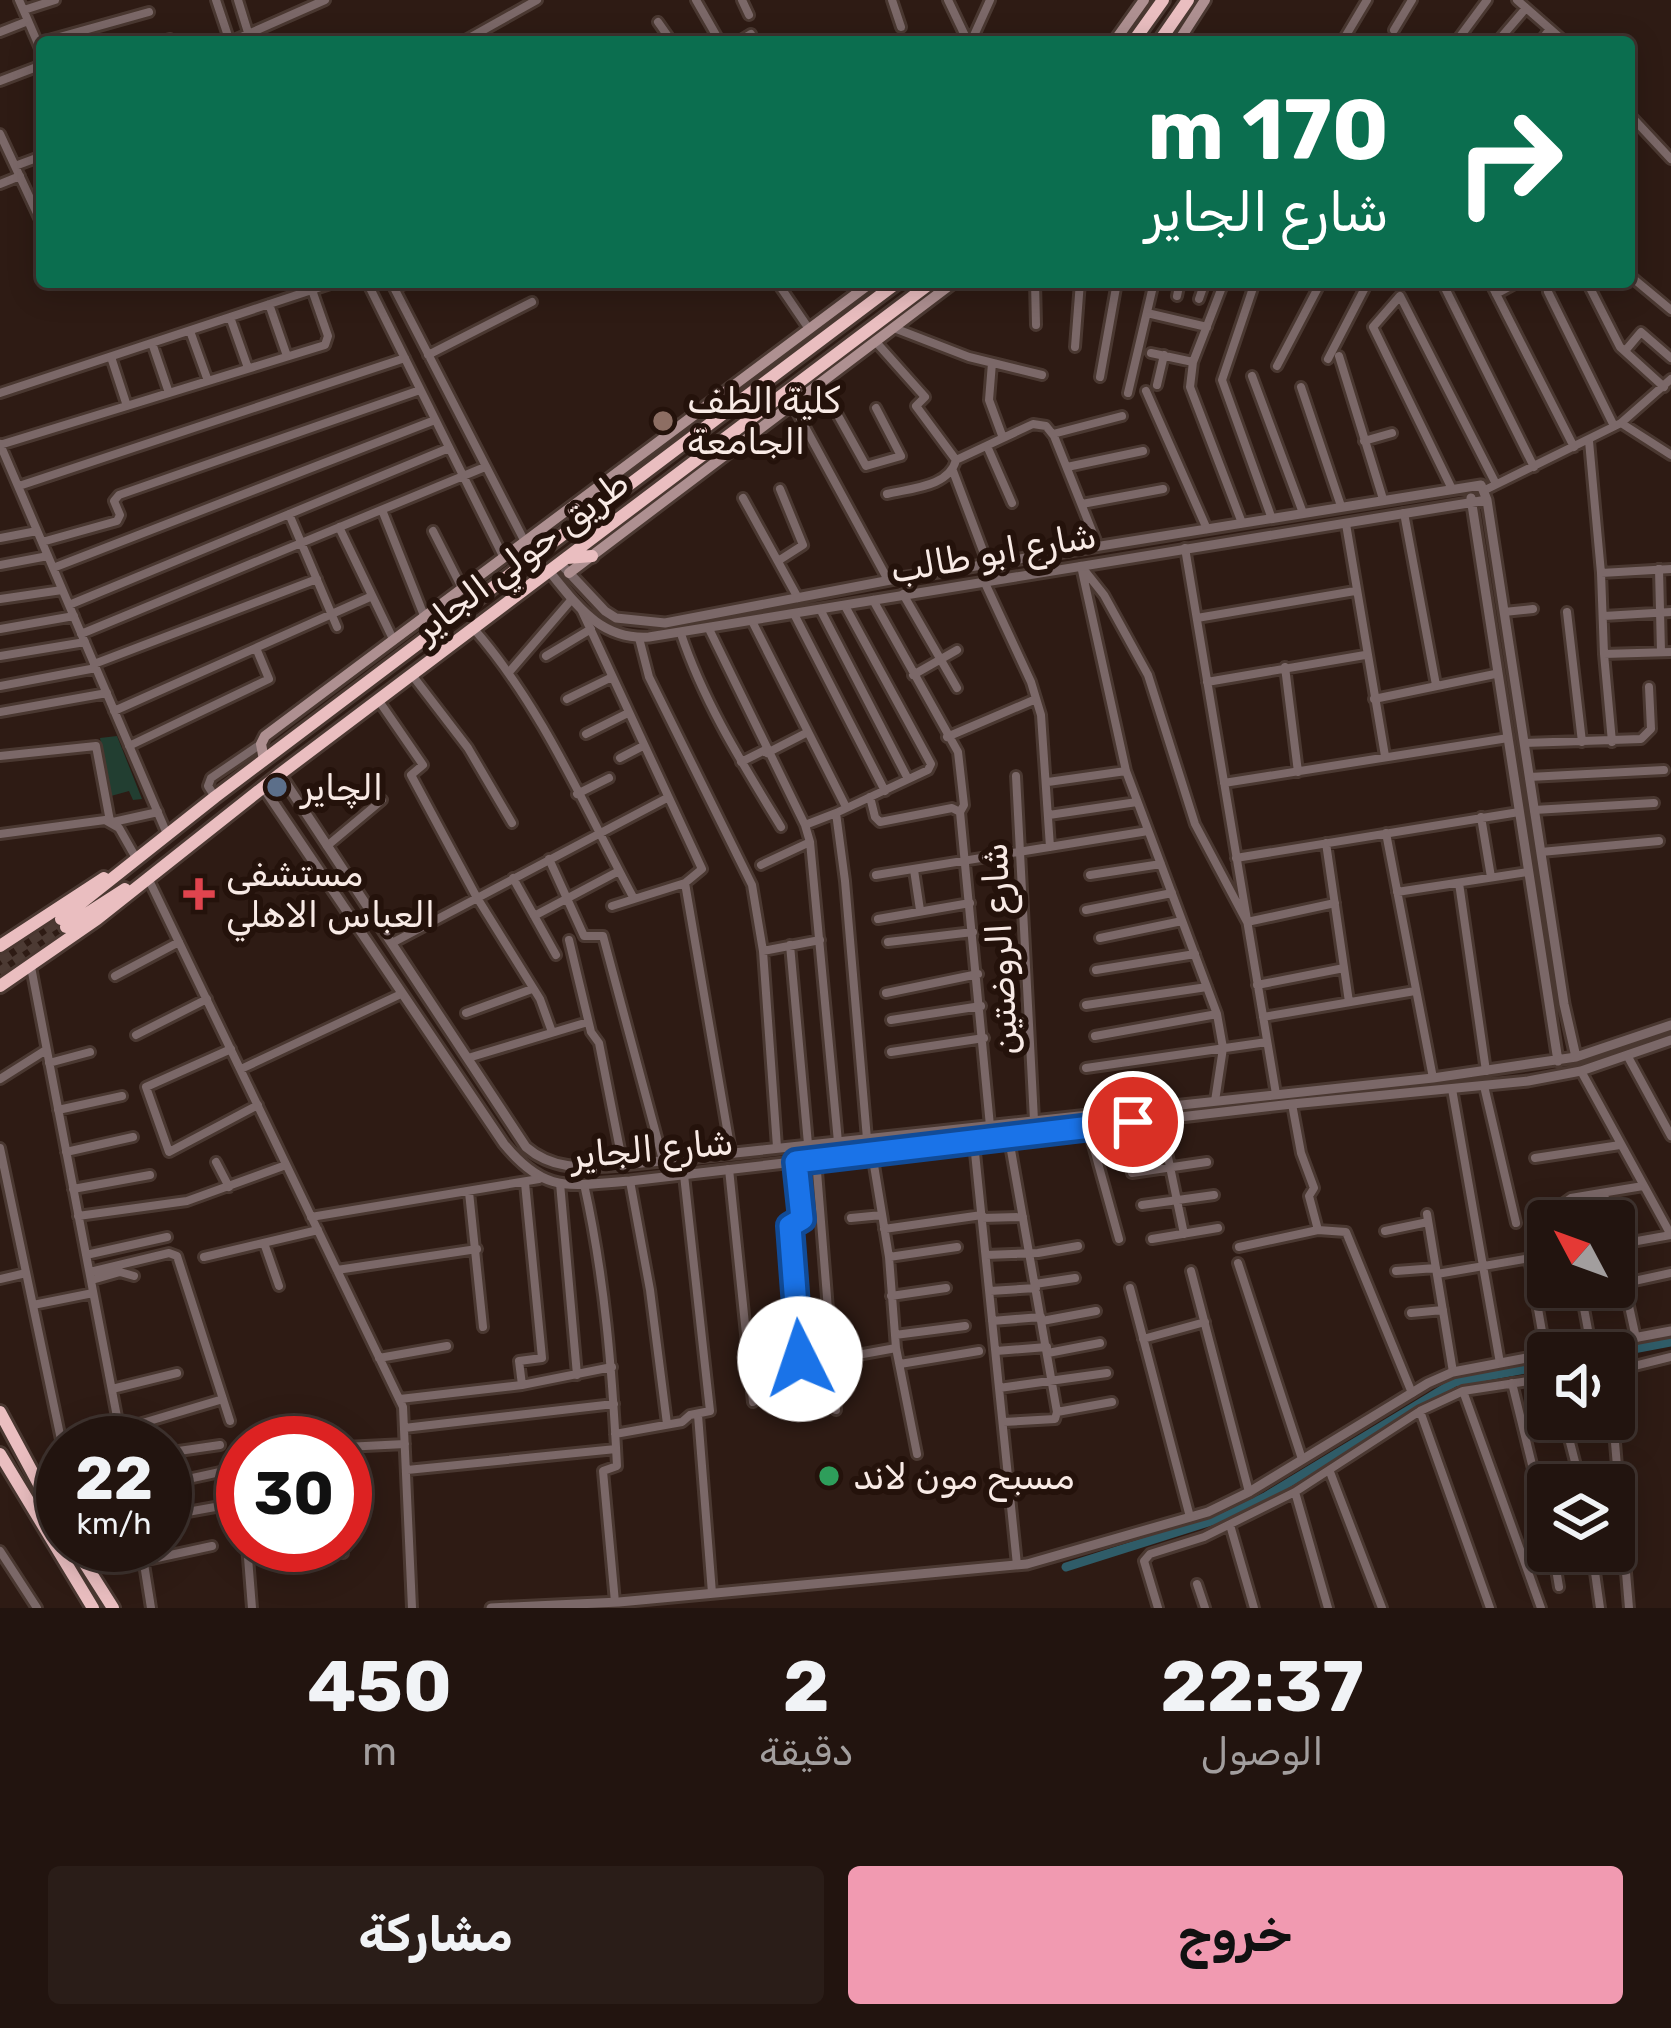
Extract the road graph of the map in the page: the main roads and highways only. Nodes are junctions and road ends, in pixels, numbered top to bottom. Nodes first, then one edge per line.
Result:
1 (1144, 0) edge
2 (1162, 0) edge
3 (1189, 0) edge
4 (1205, 0) edge
5 (1118, 36) edge
6 (1137, 36) edge
7 (1163, 36) edge
8 (1182, 36) edge
9 (864, 288) edge
10 (890, 288) edge
11 (925, 288) edge
12 (946, 288) edge
13 (843, 304) junction
14 (852, 317) junction
15 (790, 399) junction
16 (617, 474) junction
17 (626, 487) junction
18 (592, 556) joint
19 (561, 566) junction
20 (468, 585) junction
21 (483, 595) junction
22 (264, 760) junction
23 (136, 859) junction
24 (147, 877) junction
25 (1, 944) edge
26 (0, 986) edge
27 (0, 1412) edge
28 (0, 1454) edge
29 (36, 1477) edge
30 (90, 1572) edge
31 (93, 1608) edge
32 (113, 1608) edge

1 - 5 main road
2 - 6 highway
3 - 7 highway
4 - 8 main road
9 - 13 main road
10 - 14 highway, طريق حولي الجاير
11 - 15 highway, طريق حولي الجاير
12 - 15 main road
13 - 14 highway
13 - 16 main road
14 - 17 highway, طريق حولي الجاير
15 - 18 main road
15 - 19 highway, طريق حولي الجاير
16 - 17 highway
16 - 20 main road
17 - 21 highway, طريق حولي الجاير
18 - 19 highway
19 - 24 highway, طريق حولي الجاير
20 - 21 highway
20 - 22 main road
21 - 22 highway, طريق حولي الجاير
22 - 23 highway, طريق حولي الجاير
23 - 24 highway
23 - 25 highway
24 - 26 highway
27 - 29 highway
28 - 31 highway
30 - 32 highway

